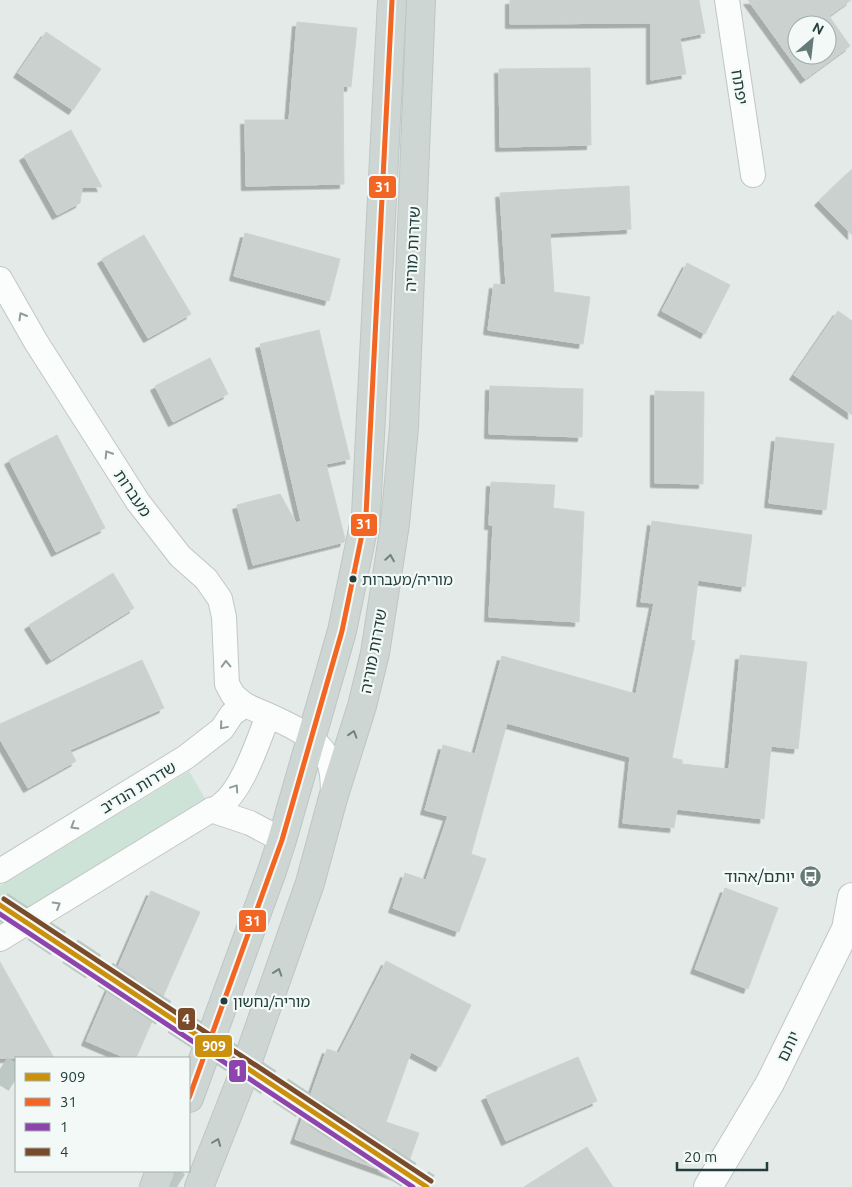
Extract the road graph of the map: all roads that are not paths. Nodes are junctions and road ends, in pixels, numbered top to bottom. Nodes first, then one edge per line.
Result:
1 (392, 0) edge
2 (421, 0) edge
3 (726, 0) edge
4 (753, 175) dead end
5 (0, 279) edge
6 (245, 705) junction
7 (268, 716) junction
8 (311, 738) junction
9 (332, 798) junction
10 (211, 810) junction
11 (282, 840) junction
12 (0, 871) edge
13 (852, 897) edge
14 (0, 939) edge
15 (190, 1095) edge
16 (160, 1172) edge
17 (154, 1187) edge
18 (199, 1187) edge
19 (708, 1187) edge

1 - 8 main road, שדרות מוריה
9 -> 2 main road, שדרות מוריה
3 - 4 street, יפתח
6 -> 5 street, מעברות
6 - 7 street
6 -> 12 street, שדרות הנדיב
7 - 8 street
10 -> 7 street
8 - 9 street
8 - 11 main road, שדרות מוריה
18 -> 9 main road, שדרות מוריה
10 - 11 street
14 -> 10 street
11 - 15 main road, שדרות מוריה
13 - 19 street, יותם
16 - 17 main road

